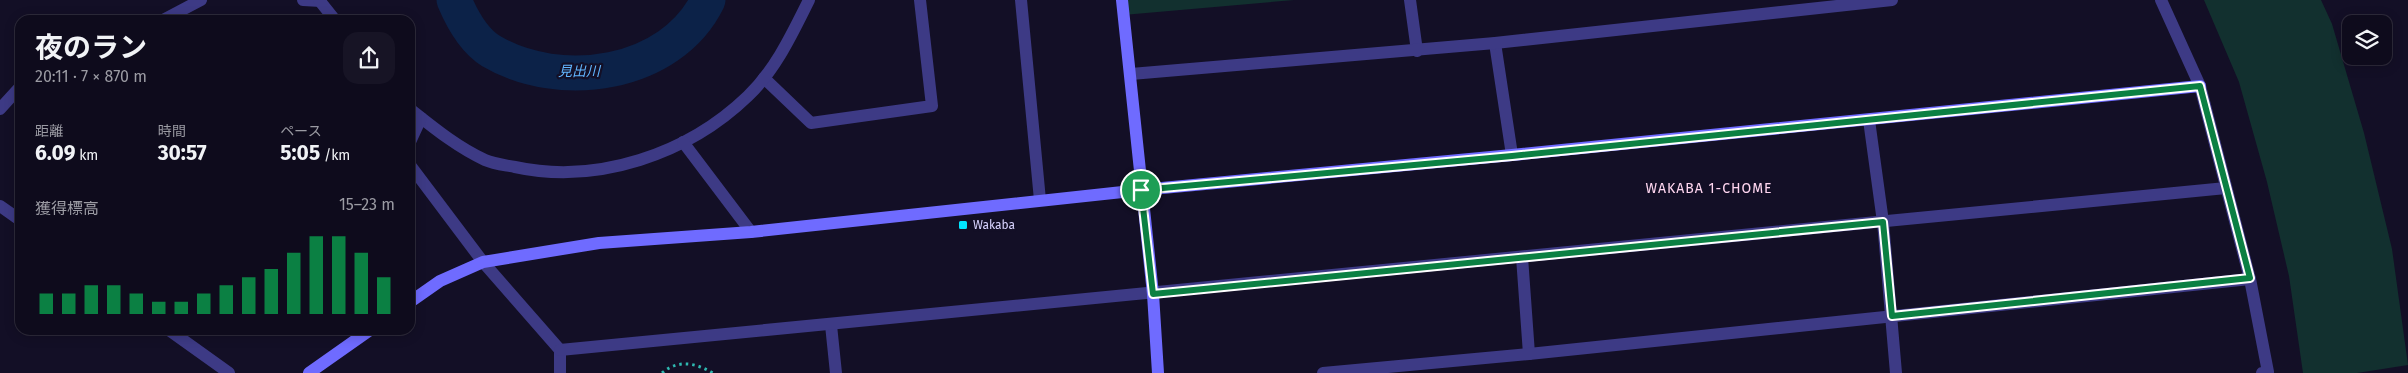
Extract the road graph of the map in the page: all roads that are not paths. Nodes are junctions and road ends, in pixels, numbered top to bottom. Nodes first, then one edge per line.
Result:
1 (201, 0) edge
2 (303, 0) edge
3 (320, 0) edge
4 (809, 0) edge
5 (920, 0) edge
6 (1021, 0) edge
7 (1122, 0) edge
8 (1410, 0) edge
9 (1892, 0) edge
10 (2161, 0) edge
11 (172, 15) edge
12 (332, 15) edge
13 (1495, 44) junction
14 (1417, 51) junction
15 (1131, 74) junction
16 (764, 78) junction
17 (2200, 86) junction
18 (15, 92) edge
19 (0, 109) edge
20 (415, 113) edge
21 (421, 118) junction
22 (1869, 120) junction
23 (415, 131) edge
24 (683, 142) junction
25 (1512, 156) junction
26 (415, 172) edge
27 (2226, 188) junction
28 (1141, 190) junction
29 (1040, 200) junction
30 (0, 206) edge
31 (15, 216) edge
32 (1883, 222) junction
33 (751, 232) junction
34 (1522, 257) junction
35 (483, 262) junction
36 (2250, 278) junction
37 (1153, 294) junction
38 (415, 298) edge
39 (1892, 316) junction
40 (831, 325) junction
41 (176, 335) edge
42 (363, 335) edge
43 (560, 350) junction
44 (1529, 354) junction
45 (229, 373) edge
46 (309, 373) edge
47 (560, 373) edge
48 (836, 373) edge
49 (1158, 373) edge
50 (1323, 373) edge
51 (1896, 373) edge
52 (2262, 373) edge

1 - 11 street
2 - 3 street
3 - 12 street
4 - 16 street
5 - 16 street
6 - 29 street
7 - 15 street
8 - 14 street
9 - 13 street
10 - 17 street
13 - 14 street
13 - 25 street
14 - 15 street
15 - 28 street
16 - 24 street
17 - 22 street
17 - 27 street
18 - 19 street
20 - 21 street
21 - 23 street
21 - 24 street
22 - 25 street
22 - 32 street
24 - 33 street
25 - 28 street
26 - 35 street
27 - 32 street
27 - 36 street
28 - 29 street
28 - 37 street
29 - 33 street
30 - 31 street
32 - 34 street
32 - 39 street
33 - 35 street
34 - 37 street
34 - 44 street
35 - 38 street
35 - 43 street
36 - 39 street
36 - 52 street
37 - 40 street
37 - 49 street
39 - 44 street
39 - 51 street
40 - 43 street
40 - 48 street
41 - 45 street
42 - 46 street
43 - 47 street
44 - 50 street

